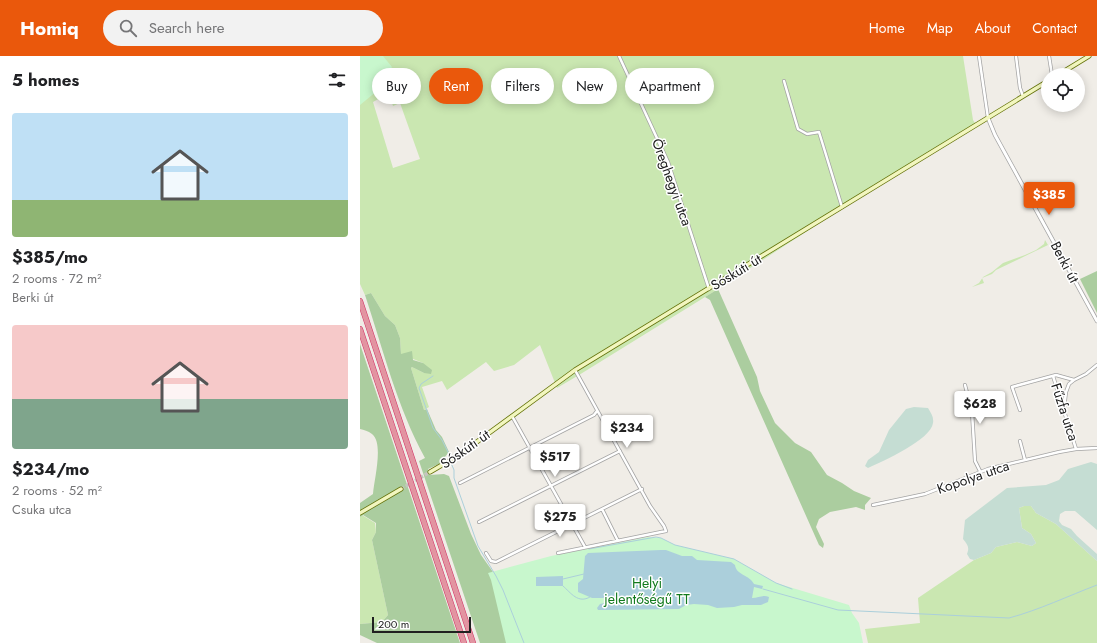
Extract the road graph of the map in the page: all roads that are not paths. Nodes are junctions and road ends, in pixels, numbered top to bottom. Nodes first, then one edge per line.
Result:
1 (619, 56) edge
2 (979, 56) edge
3 (1016, 56) edge
4 (1049, 56) edge
5 (1087, 57) edge
6 (1051, 68) edge
7 (1069, 68) edge
8 (784, 80) dead end
9 (1041, 85) edge
10 (1023, 96) junction
11 (988, 118) junction
12 (842, 207) junction
13 (708, 289) junction
14 (360, 300) edge
15 (1097, 321) edge
16 (360, 329) edge
17 (1097, 364) edge
18 (575, 370) junction
19 (1053, 376) junction
20 (1074, 380) junction
21 (965, 385) dead end
22 (1064, 409) junction
23 (597, 410) junction
24 (1020, 410) dead end
25 (512, 416) junction
26 (1020, 441) dead end
27 (530, 448) junction
28 (1097, 448) edge
29 (1076, 449) junction
30 (620, 451) junction
31 (1025, 460) junction
32 (980, 471) junction
33 (430, 472) tunnel mouth
34 (460, 483) dead end
35 (551, 486) junction
36 (401, 489) tunnel mouth
37 (642, 489) junction
38 (873, 505) dead end
39 (602, 509) junction
40 (360, 513) edge
41 (479, 522) dead end
42 (572, 524) junction
43 (618, 541) junction
44 (585, 547) junction
45 (486, 553) dead end
46 (558, 553) dead end
47 (464, 643) edge
48 (473, 643) edge

1 - 13 street, Öreghegyi utca
2 - 11 street
3 - 10 street
4 - 6 street
5 - 7 main road
8 - 12 street
9 - 10 main road, Sóskúti út
10 - 11 main road, Sóskúti út
11 - 12 main road, Sóskúti út
11 - 15 street, Berki út
12 - 13 main road, Sóskúti út
13 - 18 main road, Sóskúti út
14 - 48 highway
16 - 47 highway
17 - 20 street
18 - 23 street
18 - 25 main road, Sóskúti út
19 - 20 street
19 - 22 street, Fűzfa utca
19 - 24 street
20 - 22 street
21 - 32 street
22 - 29 street, Fűzfa utca
23 - 27 street
23 - 30 street
25 - 27 street
25 - 33 main road, Sóskúti út
26 - 31 street
27 - 34 street
27 - 35 street
28 - 29 street, Kopolya utca
29 - 31 street, Kopolya utca
30 - 35 street
30 - 37 street
31 - 32 street, Kopolya utca
32 - 38 street, Kopolya utca
35 - 41 street
35 - 42 street
36 - 40 main road
37 - 39 street
37 - 43 street
39 - 42 street
39 - 43 street
42 - 44 street
42 - 45 street
43 - 44 street
44 - 46 street

